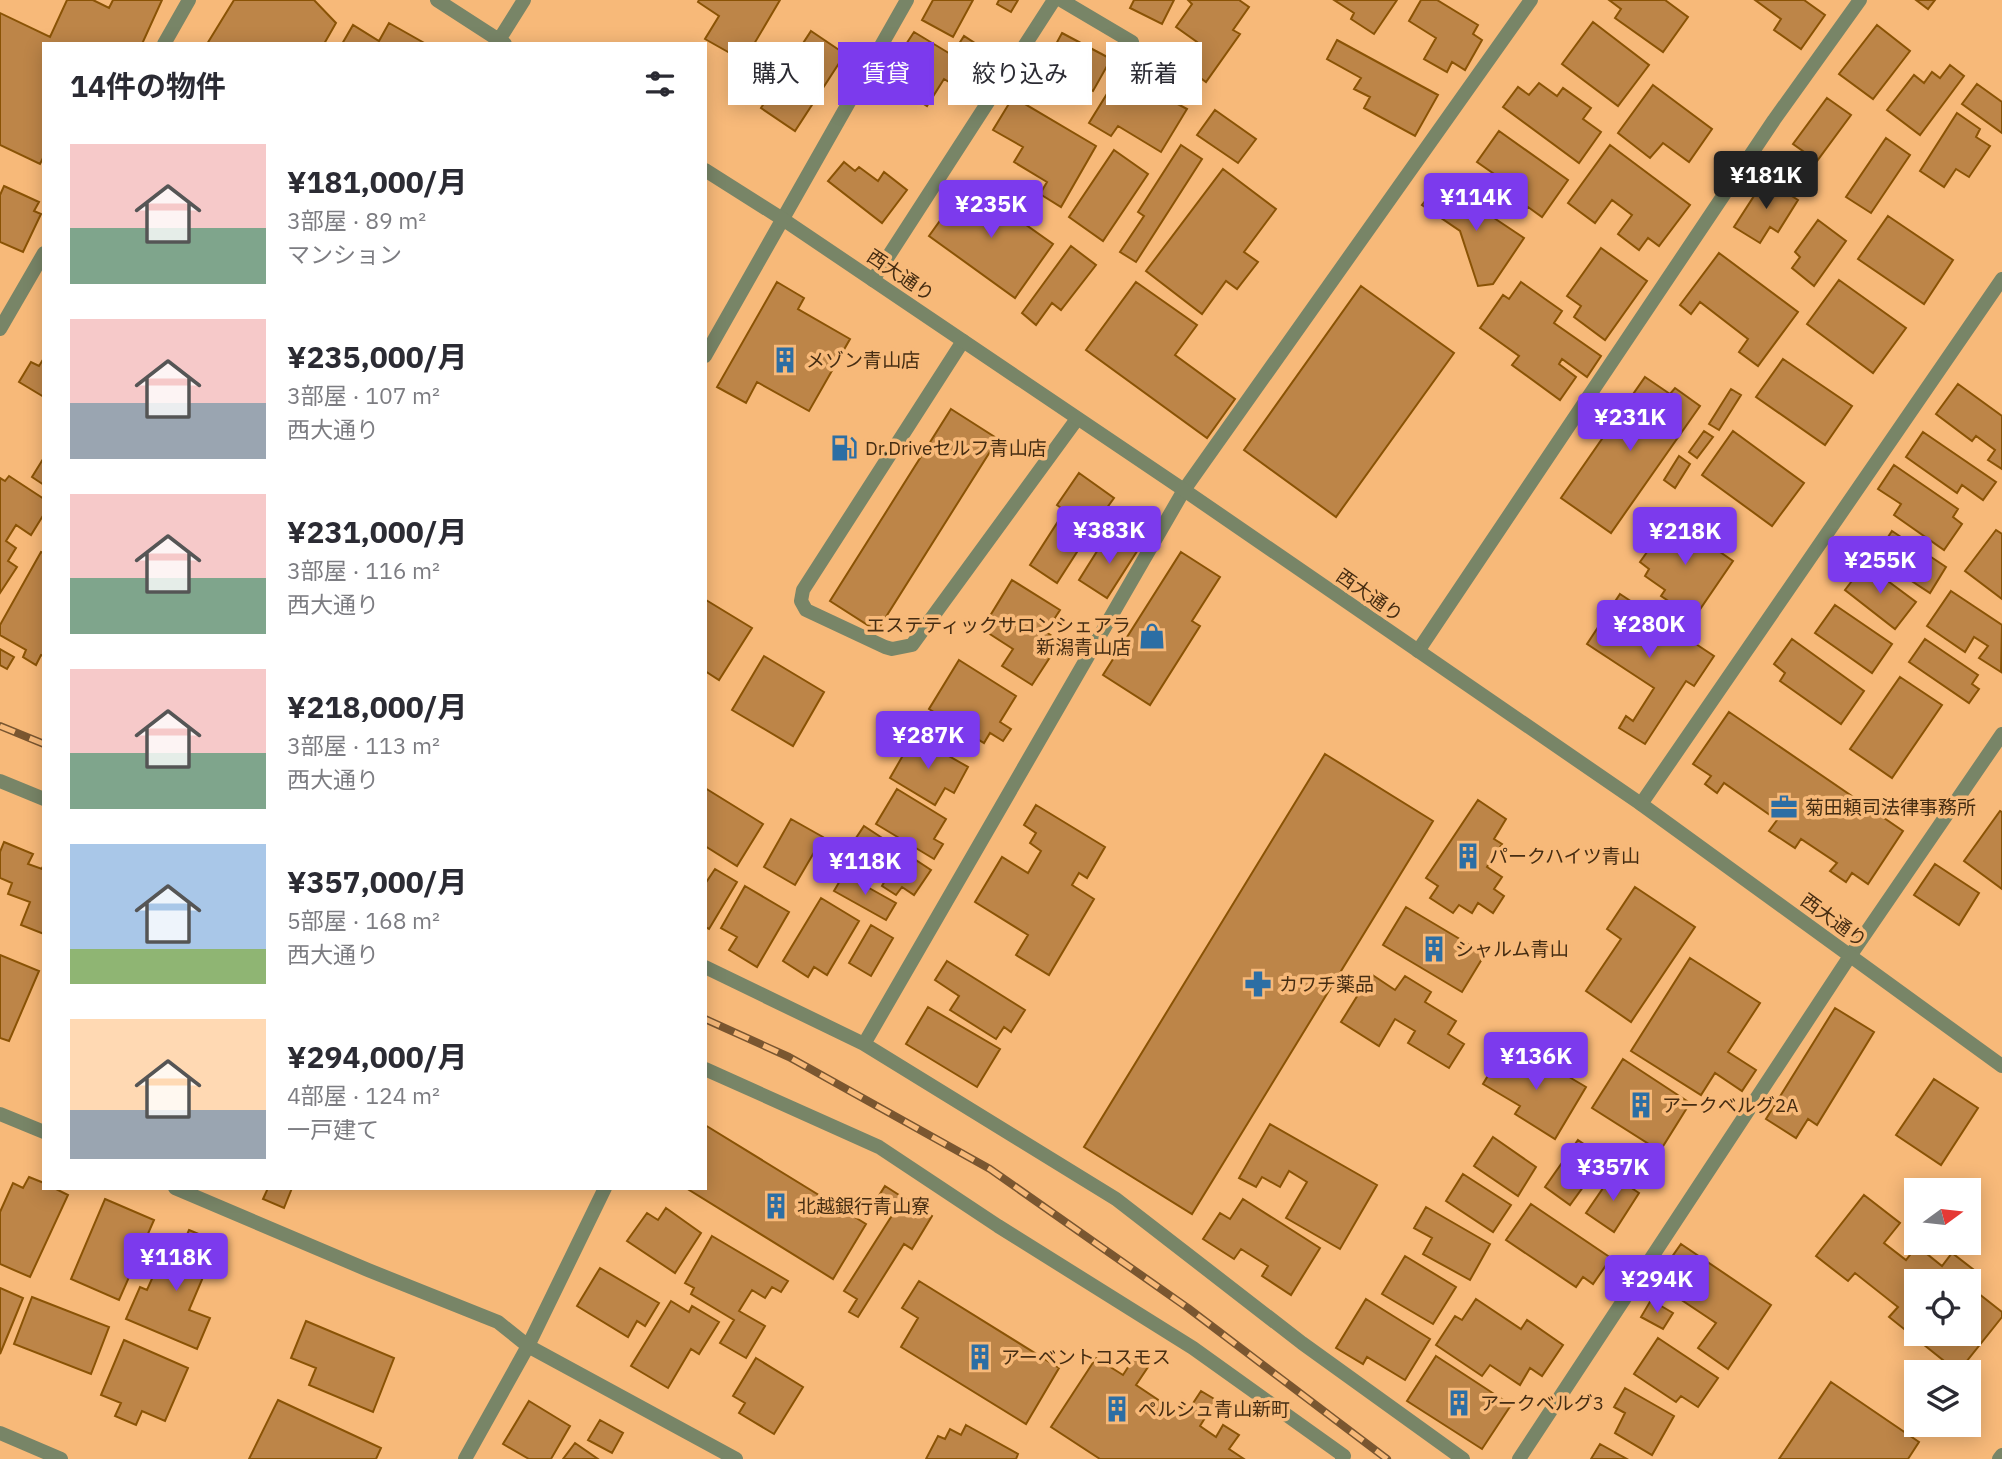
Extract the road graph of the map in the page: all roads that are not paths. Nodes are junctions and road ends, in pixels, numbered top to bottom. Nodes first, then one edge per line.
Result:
1 (189, 0) edge
2 (437, 0) edge
3 (524, 0) edge
4 (907, 0) edge
5 (1054, 0) edge
6 (1061, 0) edge
7 (1531, 0) edge
8 (1860, 0) edge
9 (165, 42) edge
10 (502, 42) edge
11 (1132, 42) dead end
12 (707, 171) edge
13 (784, 219) junction
14 (42, 256) edge
15 (2002, 279) edge
16 (873, 280) junction
17 (0, 328) edge
18 (964, 341) junction
19 (707, 353) edge
20 (1077, 419) junction
21 (1184, 490) junction
22 (1418, 651) junction
23 (2002, 734) edge
24 (0, 781) edge
25 (42, 798) edge
26 (1641, 804) junction
27 (1850, 956) junction
28 (707, 968) edge
29 (864, 1044) junction
30 (2002, 1066) edge
31 (707, 1070) edge
32 (0, 1114) edge
33 (42, 1131) edge
34 (180, 1190) edge
35 (604, 1190) edge
36 (528, 1346) junction
37 (0, 1433) edge
38 (1345, 1458) edge
39 (61, 1459) edge
40 (465, 1459) edge
41 (736, 1459) edge
42 (1463, 1459) edge
43 (1519, 1459) edge

1 - 9 street
2 - 10 street
3 - 10 street
4 - 13 street
5 - 16 street
6 - 11 street
7 - 21 street
8 - 22 street
12 - 13 street, 西大通り
13 - 16 street, 西大通り
13 - 19 street
14 - 17 street
15 - 26 street
16 - 18 street, 西大通り
18 - 20 street, 西大通り
18 - 20 street
20 - 21 street, 西大通り
21 - 22 street, 西大通り
21 - 29 street
22 - 26 street, 西大通り
23 - 27 street
24 - 25 street
26 - 27 street, 西大通り
27 - 30 street, 西大通り
27 - 43 street
28 - 29 street
29 - 42 street
31 - 38 street
32 - 33 street
34 - 36 street
35 - 36 street
36 - 40 street
36 - 41 street
37 - 39 street

